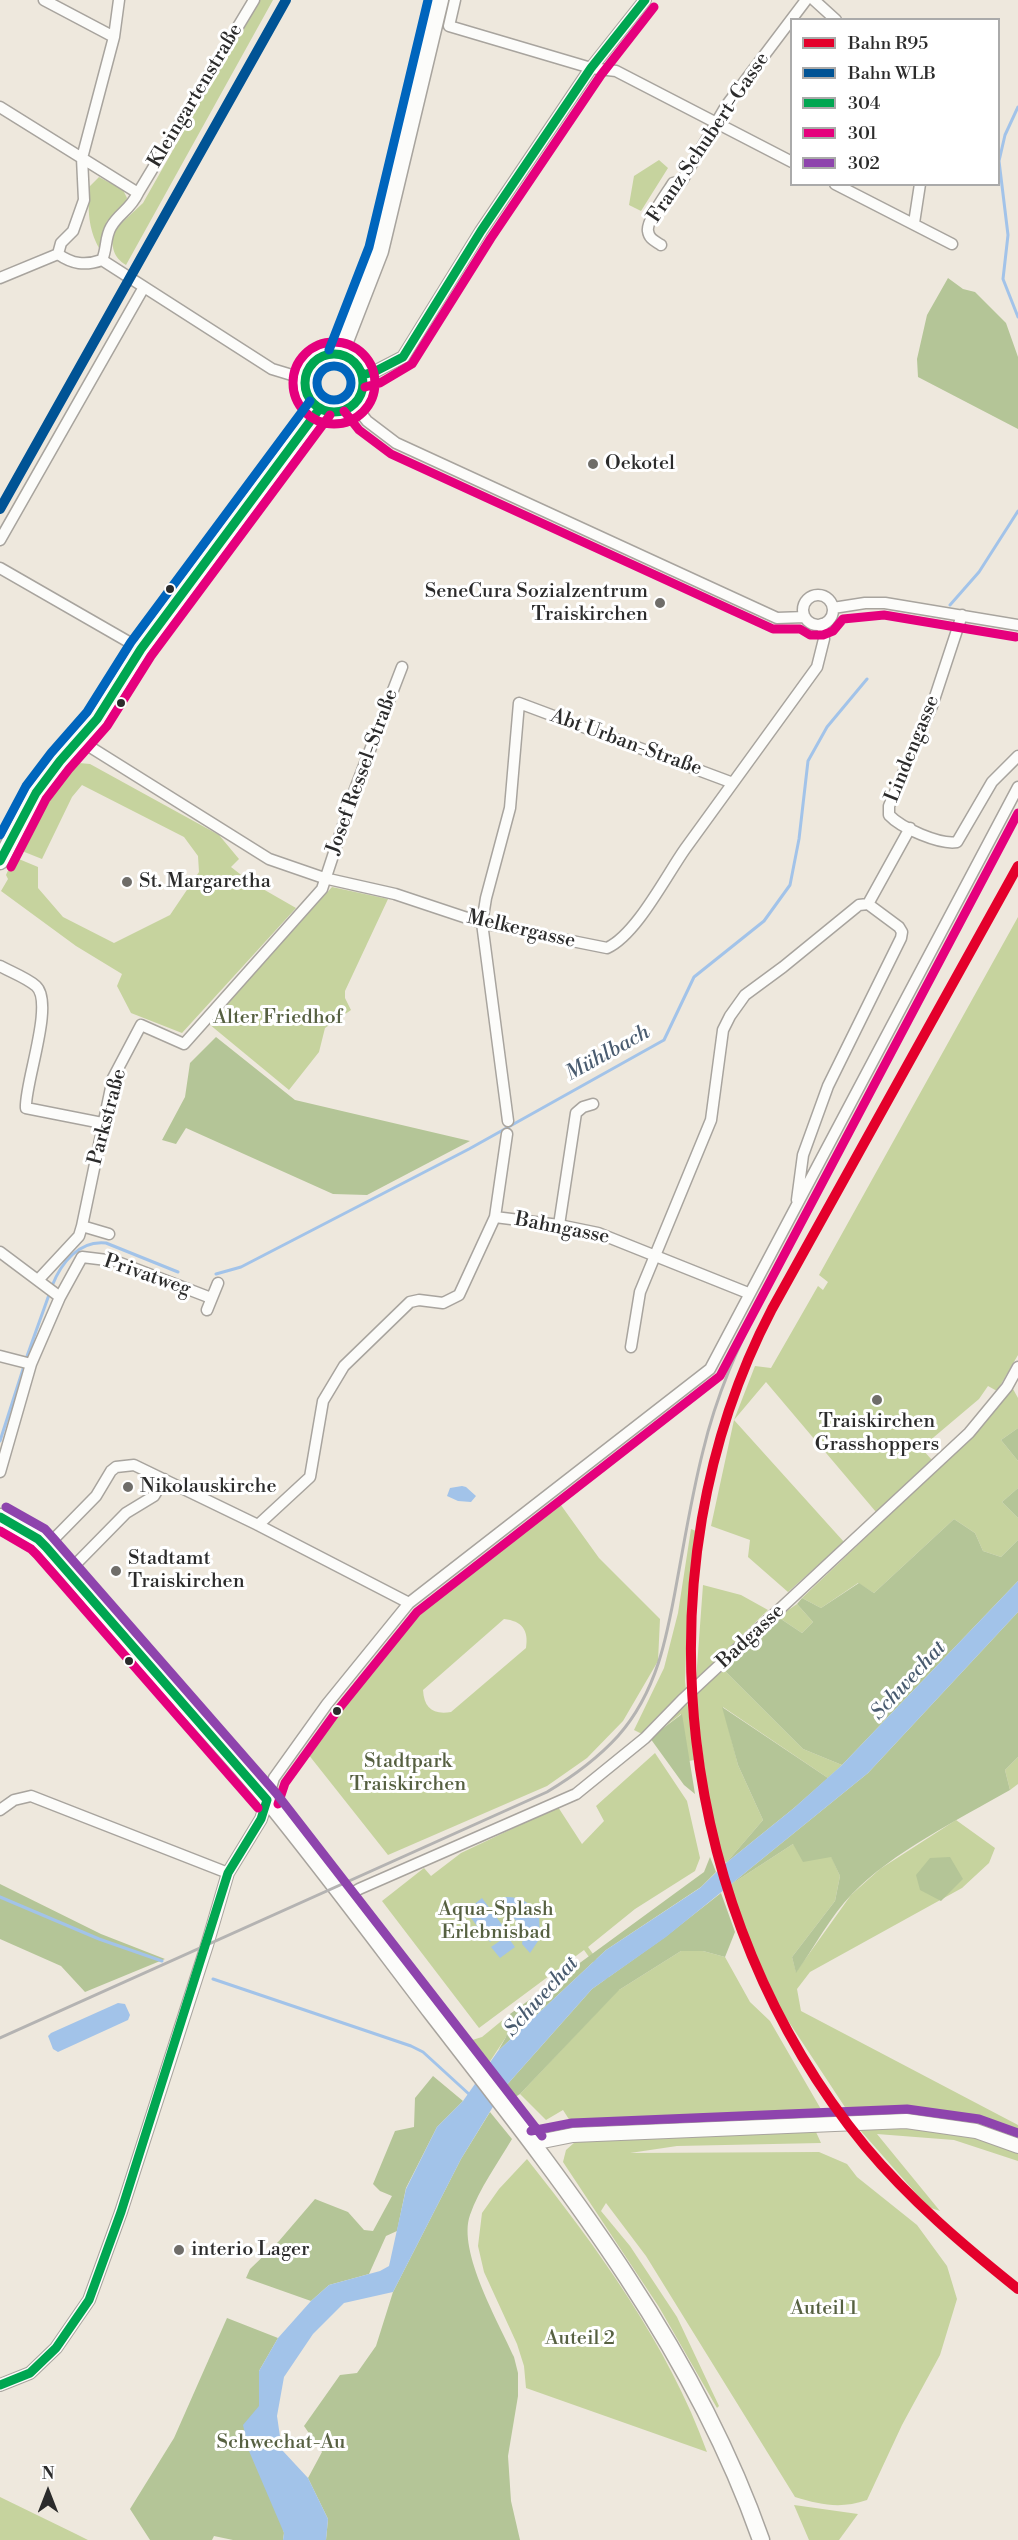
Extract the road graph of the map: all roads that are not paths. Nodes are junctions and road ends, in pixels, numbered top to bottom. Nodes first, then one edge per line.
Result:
1 (44, 0) edge
2 (119, 0) edge
3 (254, 0) edge
4 (440, 0) edge
5 (455, 0) edge
6 (645, 0) edge
7 (806, 0) edge
8 (814, 0) edge
9 (792, 18) edge
10 (834, 18) edge
11 (790, 21) edge
12 (114, 37) junction
13 (591, 68) junction
14 (0, 107) edge
15 (717, 123) junction
16 (82, 158) junction
17 (790, 161) edge
18 (839, 186) edge
19 (920, 186) edge
20 (138, 193) junction
21 (914, 223) junction
22 (952, 244) dead end
23 (661, 245) dead end
24 (58, 254) junction
25 (102, 260) junction
26 (0, 278) edge
27 (144, 287) junction
28 (340, 354) junction
29 (362, 375) junction
30 (305, 379) junction
31 (354, 404) junction
32 (320, 408) junction
33 (0, 540) edge
34 (0, 568) edge
35 (833, 609) junction
36 (962, 615) junction
37 (805, 617) junction
38 (822, 624) junction
39 (1018, 625) edge
40 (141, 649) junction
41 (402, 667) dead end
42 (79, 740) junction
43 (1018, 756) edge
44 (733, 783) junction
45 (1018, 787) edge
46 (910, 828) junction
47 (0, 861) edge
48 (324, 878) junction
49 (868, 904) junction
50 (482, 923) junction
51 (0, 966) edge
52 (593, 1104) dead end
53 (508, 1121) dead end
54 (102, 1123) junction
55 (507, 1134) dead end
56 (796, 1203) junction
57 (495, 1217) junction
58 (559, 1225) junction
59 (82, 1226) junction
60 (109, 1234) dead end
61 (0, 1252) edge
62 (655, 1254) junction
63 (218, 1282) dead end
64 (49, 1289) junction
65 (748, 1293) junction
66 (211, 1299) junction
67 (207, 1310) dead end
68 (632, 1347) dead end
69 (0, 1356) edge
70 (26, 1363) junction
71 (1018, 1367) edge
72 (0, 1473) edge
73 (164, 1479) junction
74 (0, 1517) edge
75 (258, 1525) junction
76 (52, 1542) junction
77 (69, 1571) junction
78 (409, 1603) junction
79 (267, 1800) junction
80 (0, 1810) edge
81 (228, 1873) junction
82 (344, 1898) junction
83 (533, 2144) junction
84 (1018, 2146) edge
85 (0, 2385) edge
86 (761, 2540) edge

1 - 12 street
2 - 12 street
3 - 20 street, Kleingartenstraße
4 - 28 main road
5 - 13 street
6 - 13 street
7 - 9 street, Franz Schubert-Gasse
8 - 10 street
11 - 15 street, Franz Schubert-Gasse
12 - 16 street
13 - 15 street
13 - 29 street
14 - 16 street
15 - 17 street
15 - 23 street, Franz Schubert-Gasse
16 - 20 street
16 - 24 street
18 - 21 street
19 - 21 street
20 - 25 street, Kleingartenstraße
21 - 22 street
24 - 25 street
24 - 26 street
25 - 27 street
27 - 30 street
27 - 33 street
28 - 29 main road
28 - 30 main road
29 - 31 main road
30 - 32 main road
31 - 32 main road
31 - 37 street
32 - 40 main road
34 - 40 street
35 - 36 street
35 - 37 street
35 - 38 street
36 - 39 street
36 - 46 street, Lindengasse
37 - 38 street
38 - 44 street, Melkergasse
40 - 42 main road
41 - 48 street, Josef Ressel-Straße
42 - 47 main road
42 - 48 street, Melkergasse
43 - 46 street
44 - 50 street, Melkergasse
44 - 50 street, Abt Urban-Straße
45 - 56 street
46 - 49 street, Lindengasse
48 - 50 street, Melkergasse
48 - 54 street, Parkstraße
49 - 56 street
49 - 62 street
50 - 53 street
51 - 54 street
52 - 58 street
54 - 59 street, Parkstraße
55 - 57 street
56 - 65 street
57 - 58 street, Bahngasse
57 - 75 street, Bahngasse
58 - 62 street, Bahngasse
59 - 60 street
59 - 64 street
61 - 64 street
62 - 65 street, Bahngasse
62 - 68 street
63 - 66 street
64 - 66 street, Privatweg
64 - 70 street
65 - 78 street
66 - 67 street
69 - 70 street
70 - 72 street
71 - 82 street, Badgasse
73 - 75 street
73 - 76 street
73 - 77 street
74 - 76 main road
75 - 78 street
76 - 77 main road
77 - 79 main road
78 - 79 street
79 - 81 street
79 - 82 main road
80 - 81 street
81 - 85 street
82 - 83 main road
83 - 84 main road
83 - 86 main road

